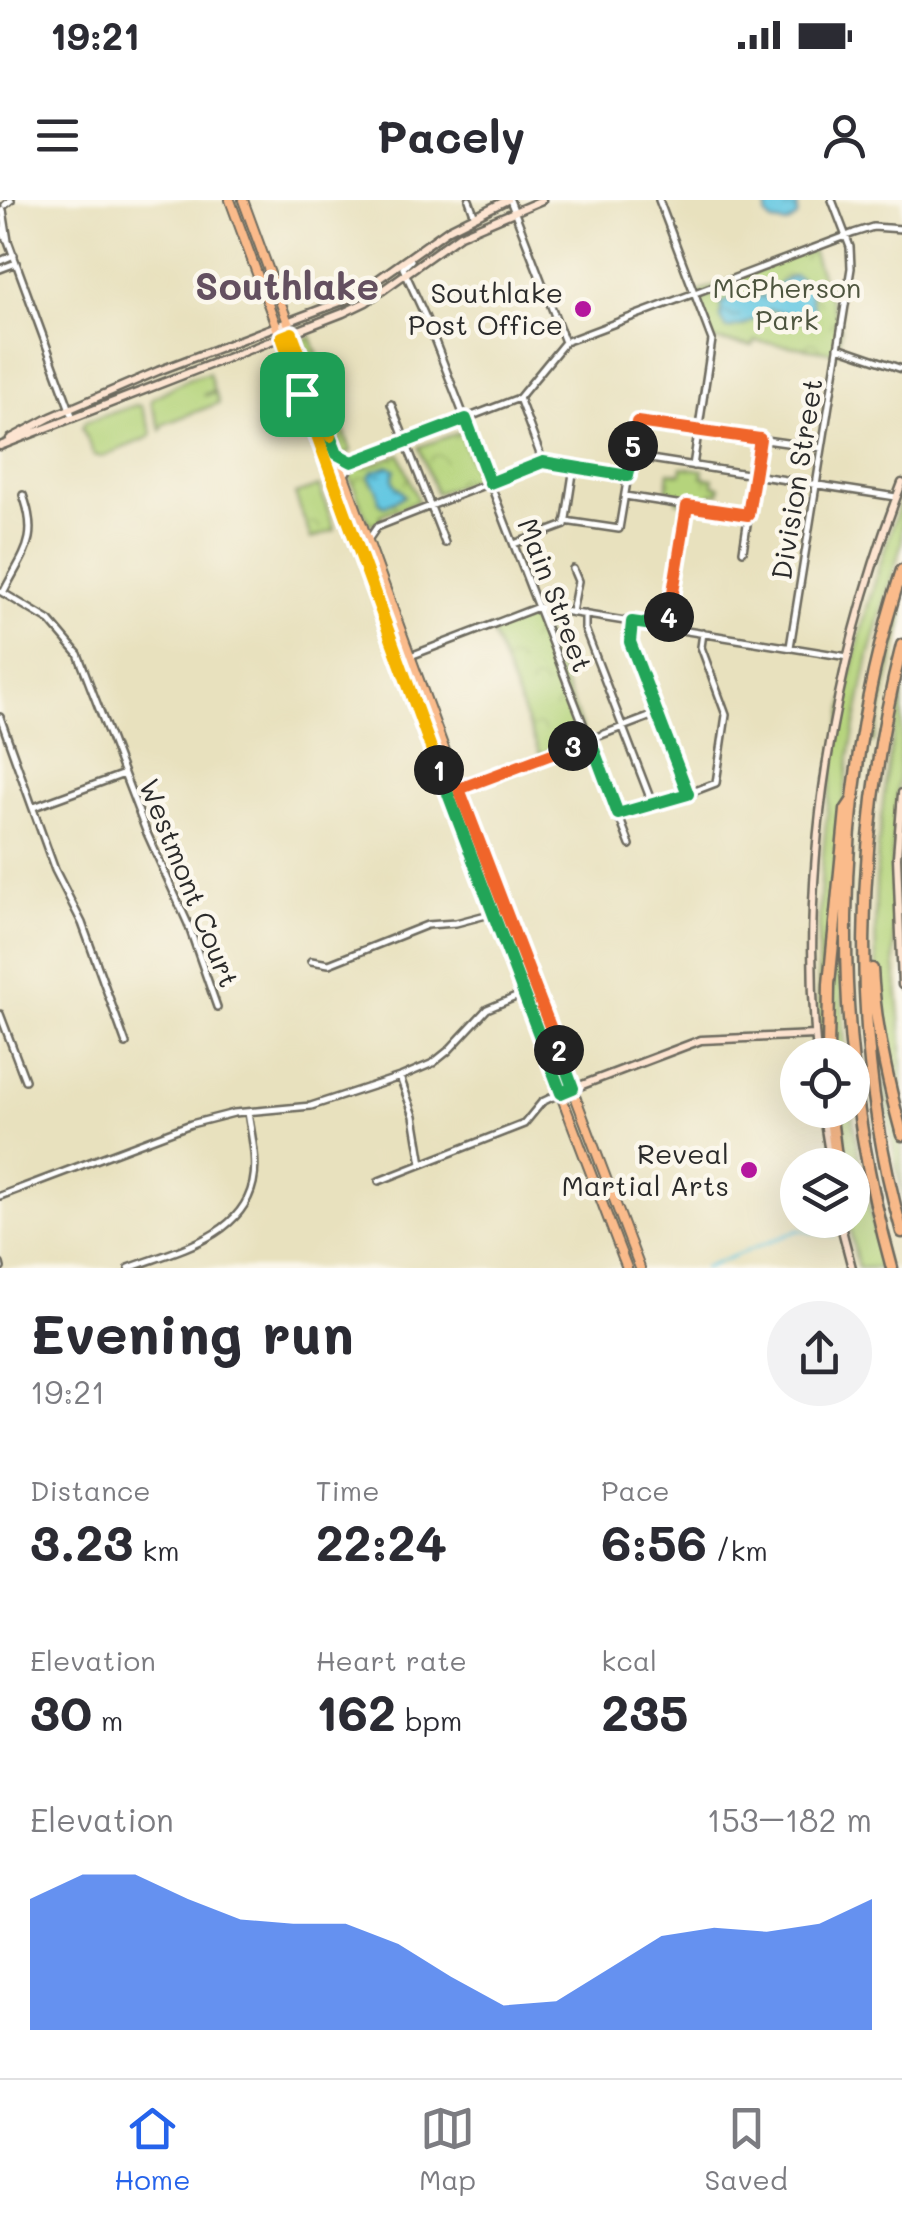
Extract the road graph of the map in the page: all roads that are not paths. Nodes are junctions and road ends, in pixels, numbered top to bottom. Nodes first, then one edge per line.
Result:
1 (230, 200) edge
2 (243, 200) edge
3 (470, 200) edge
4 (508, 200) edge
5 (542, 200) edge
6 (659, 200) edge
7 (832, 200) edge
8 (5, 206) edge
9 (514, 210) junction
10 (474, 214) junction
11 (0, 226) edge
12 (902, 228) edge
13 (846, 236) junction
14 (8, 241) junction
15 (416, 253) junction
16 (15, 259) junction
17 (0, 260) edge
18 (0, 269) edge
19 (406, 272) junction
20 (694, 294) junction
21 (289, 322) junction
22 (278, 326) junction
23 (292, 333) junction
24 (282, 337) junction
25 (565, 342) junction
26 (838, 347) junction
27 (168, 368) junction
28 (902, 369) edge
29 (140, 379) junction
30 (141, 392) junction
31 (519, 398) junction
32 (113, 403) junction
33 (392, 404) dead end
34 (70, 409) junction
35 (73, 418) junction
36 (466, 419) junction
37 (698, 431) junction
38 (760, 439) junction
39 (406, 442) junction
40 (0, 445) edge
41 (822, 448) junction
42 (337, 454) junction
43 (632, 456) junction
44 (352, 462) junction
45 (543, 462) junction
46 (693, 466) junction
47 (574, 467) junction
48 (345, 476) junction
49 (628, 476) junction
50 (754, 476) junction
51 (490, 483) junction
52 (902, 483) edge
53 (816, 485) junction
54 (23, 495) dead end
55 (625, 496) junction
56 (896, 498) junction
57 (431, 506) junction
58 (687, 506) junction
59 (748, 515) junction
60 (566, 521) junction
61 (361, 522) junction
62 (377, 527) junction
63 (368, 540) junction
64 (445, 543) dead end
65 (514, 544) junction
66 (743, 551) dead end
67 (573, 570) dead end
68 (902, 570) edge
69 (2, 592) edge
70 (538, 607) junction
71 (572, 612) junction
72 (585, 614) junction
73 (632, 622) junction
74 (667, 627) junction
75 (703, 633) junction
76 (902, 644) edge
77 (790, 647) junction
78 (410, 656) junction
79 (848, 657) junction
80 (399, 660) junction
81 (902, 671) edge
82 (889, 695) junction
83 (657, 714) junction
84 (0, 717) edge
85 (623, 727) junction
86 (590, 739) junction
87 (124, 774) junction
88 (459, 789) junction
89 (902, 792) edge
90 (688, 794) junction
91 (854, 797) junction
92 (652, 804) junction
93 (34, 806) junction
94 (618, 814) junction
95 (630, 844) dead end
96 (505, 910) junction
97 (491, 912) junction
98 (866, 918) junction
99 (311, 961) dead end
100 (902, 985) edge
101 (523, 994) junction
102 (218, 1007) dead end
103 (0, 1014) edge
104 (815, 1036) joint
105 (829, 1038) edge
106 (126, 1044) dead end
107 (400, 1077) junction
108 (24, 1080) dead end
109 (573, 1088) junction
110 (561, 1093) junction
111 (248, 1112) junction
112 (902, 1134) edge
113 (422, 1164) junction
114 (379, 1181) dead end
115 (0, 1196) edge
116 (902, 1232) edge
117 (846, 1238) edge
118 (129, 1268) edge
119 (627, 1268) edge
120 (640, 1268) edge
121 (852, 1268) edge
122 (892, 1268) edge

1 - 22 main road
2 - 21 main road
3 - 10 street
4 - 9 street
4 - 10 main road
5 - 9 main road
6 - 20 street
7 - 13 street, Division Street
8 - 14 street
9 - 19 main road
9 - 25 street
10 - 15 main road
11 - 14 street
12 - 13 street
13 - 20 street
13 - 26 street, Division Street
14 - 16 street
15 - 19 street
15 - 21 main road
16 - 17 street
16 - 18 street
16 - 34 street
19 - 23 main road
19 - 36 street, Main Street
20 - 25 street
20 - 37 street
21 - 22 main road
21 - 23 main road
22 - 24 main road
22 - 27 main road
23 - 24 main road
23 - 42 main road
24 - 30 main road
24 - 80 main road
25 - 31 street
26 - 28 street
26 - 41 street, Division Street
27 - 29 main road
27 - 30 main road
29 - 32 main road
29 - 34 main road
30 - 32 main road
31 - 36 street
31 - 45 street
32 - 35 main road
33 - 39 street
34 - 35 street
34 - 40 main road
35 - 40 main road
36 - 39 street
36 - 51 street, Main Street
37 - 38 street
37 - 43 street
37 - 46 street
38 - 41 street
38 - 50 street
39 - 44 street
39 - 57 street
41 - 53 street, Division Street
42 - 44 street
42 - 48 main road
43 - 46 street
43 - 49 street
44 - 48 street
45 - 47 street
45 - 51 street
46 - 50 street
47 - 49 street
47 - 60 street
48 - 61 main road
49 - 55 street
50 - 53 street
50 - 59 street
51 - 57 street
51 - 65 street, Main Street
52 - 56 main road
53 - 56 street
53 - 77 street, Division Street
54 - 69 street
55 - 58 street
55 - 60 street
56 - 79 main road
57 - 62 street
57 - 64 street
58 - 59 street
58 - 74 street
59 - 66 street
60 - 65 street
61 - 62 street
61 - 63 main road
62 - 63 street
63 - 78 main road
65 - 70 street, Main Street
67 - 71 street
68 - 91 highway
69 - 87 street, Westmont Court
70 - 71 street
70 - 78 street
70 - 86 street, Main Street
71 - 72 street
72 - 73 street
72 - 85 street
73 - 74 street
73 - 83 street
74 - 75 street
75 - 77 street
75 - 90 street
76 - 82 highway
77 - 79 street
78 - 80 street
78 - 88 main road
79 - 104 main road
80 - 97 main road
81 - 82 highway
82 - 98 highway
83 - 85 street
83 - 90 street
84 - 93 street
85 - 86 street
85 - 92 street
86 - 88 street
86 - 94 street, Main Street
87 - 93 street
87 - 102 street, Westmont Court
88 - 96 main road
89 - 100 main road
90 - 92 street
91 - 105 highway
91 - 122 highway
92 - 94 street
93 - 106 street
94 - 95 street, Main Street
96 - 97 street
96 - 109 main road
97 - 99 street
97 - 101 main road
98 - 112 highway
98 - 116 highway
101 - 107 street
101 - 110 main road
103 - 108 street
104 - 109 main road
107 - 111 street
107 - 113 street
109 - 110 main road
109 - 120 main road
110 - 113 street
110 - 119 main road
111 - 115 street
111 - 118 street
113 - 114 street
117 - 121 main road

